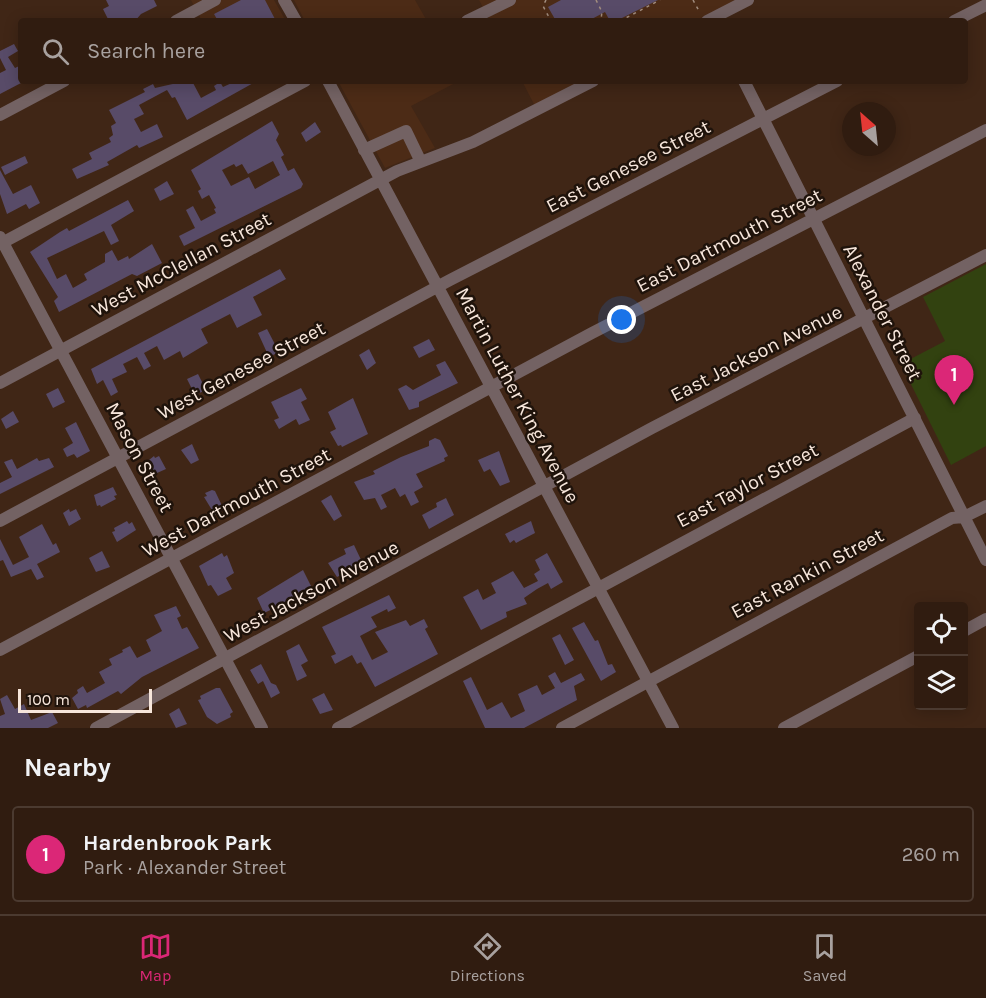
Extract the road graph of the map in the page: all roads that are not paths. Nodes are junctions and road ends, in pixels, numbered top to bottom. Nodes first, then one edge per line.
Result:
1 (215, 0) edge
2 (284, 0) edge
3 (510, 0) edge
4 (748, 0) edge
5 (734, 3) edge
6 (986, 4) edge
7 (182, 18) edge
8 (294, 18) edge
9 (473, 18) edge
10 (708, 18) edge
11 (960, 18) edge
12 (58, 84) edge
13 (299, 84) edge
14 (330, 84) edge
15 (587, 84) edge
16 (746, 84) edge
17 (831, 84) edge
18 (0, 115) edge
19 (764, 118) junction
20 (986, 130) edge
21 (364, 150) junction
22 (420, 160) junction
23 (380, 180) junction
24 (814, 218) junction
25 (1, 241) edge
26 (986, 255) edge
27 (438, 287) junction
28 (864, 318) junction
29 (61, 350) junction
30 (0, 383) edge
31 (491, 388) junction
32 (915, 418) junction
33 (118, 458) junction
34 (545, 488) junction
35 (986, 506) edge
36 (964, 517) junction
37 (0, 521) edge
38 (172, 558) junction
39 (986, 560) edge
40 (599, 589) junction
41 (986, 619) edge
42 (968, 628) edge
43 (0, 650) edge
44 (914, 658) edge
45 (225, 659) junction
46 (648, 682) junction
47 (96, 728) edge
48 (262, 728) edge
49 (338, 728) edge
50 (562, 728) edge
51 (673, 728) edge
52 (784, 728) edge

1 - 7 street
2 - 8 street
3 - 9 street
4 - 5 street
5 - 10 street
6 - 11 street
12 - 18 street
13 - 25 street
14 - 21 street, Martin Luther King Avenue
15 - 22 street, West McClellan Street
16 - 19 street, Alexander Street
17 - 19 street, East Genesee Street
19 - 24 street, Alexander Street
19 - 27 street, East Genesee Street
20 - 24 street, East Dartmouth Street
21 - 22 street
21 - 23 street, Martin Luther King Avenue
22 - 23 street, West McClellan Street
23 - 27 street, Martin Luther King Avenue
23 - 29 street, West McClellan Street
24 - 28 street, Alexander Street
24 - 31 street, East Dartmouth Street
25 - 29 street, Mason Street
26 - 28 street, East Jackson Avenue
27 - 31 street, Martin Luther King Avenue
27 - 33 street, West Genesee Street
28 - 32 street, Alexander Street
28 - 34 street, East Jackson Avenue
29 - 30 street, West McClellan Street
29 - 33 street, Mason Street
31 - 34 street, Martin Luther King Avenue
31 - 38 street, West Dartmouth Street
32 - 36 street, Alexander Street
32 - 40 street, East Taylor Street
33 - 37 street, West Genesee Street
33 - 38 street, Mason Street
34 - 40 street, Martin Luther King Avenue
34 - 45 street, West Jackson Avenue
35 - 36 street, East Rankin Street
36 - 39 street, Alexander Street
36 - 46 street, East Rankin Street
38 - 43 street, West Dartmouth Street
38 - 45 street, Mason Street
40 - 46 street, Martin Luther King Avenue
40 - 49 street, East Taylor Street
41 - 42 street
44 - 52 street
45 - 47 street, West Jackson Avenue
45 - 48 street, Mason Street
46 - 50 street, East Rankin Street
46 - 51 street, Martin Luther King Avenue

